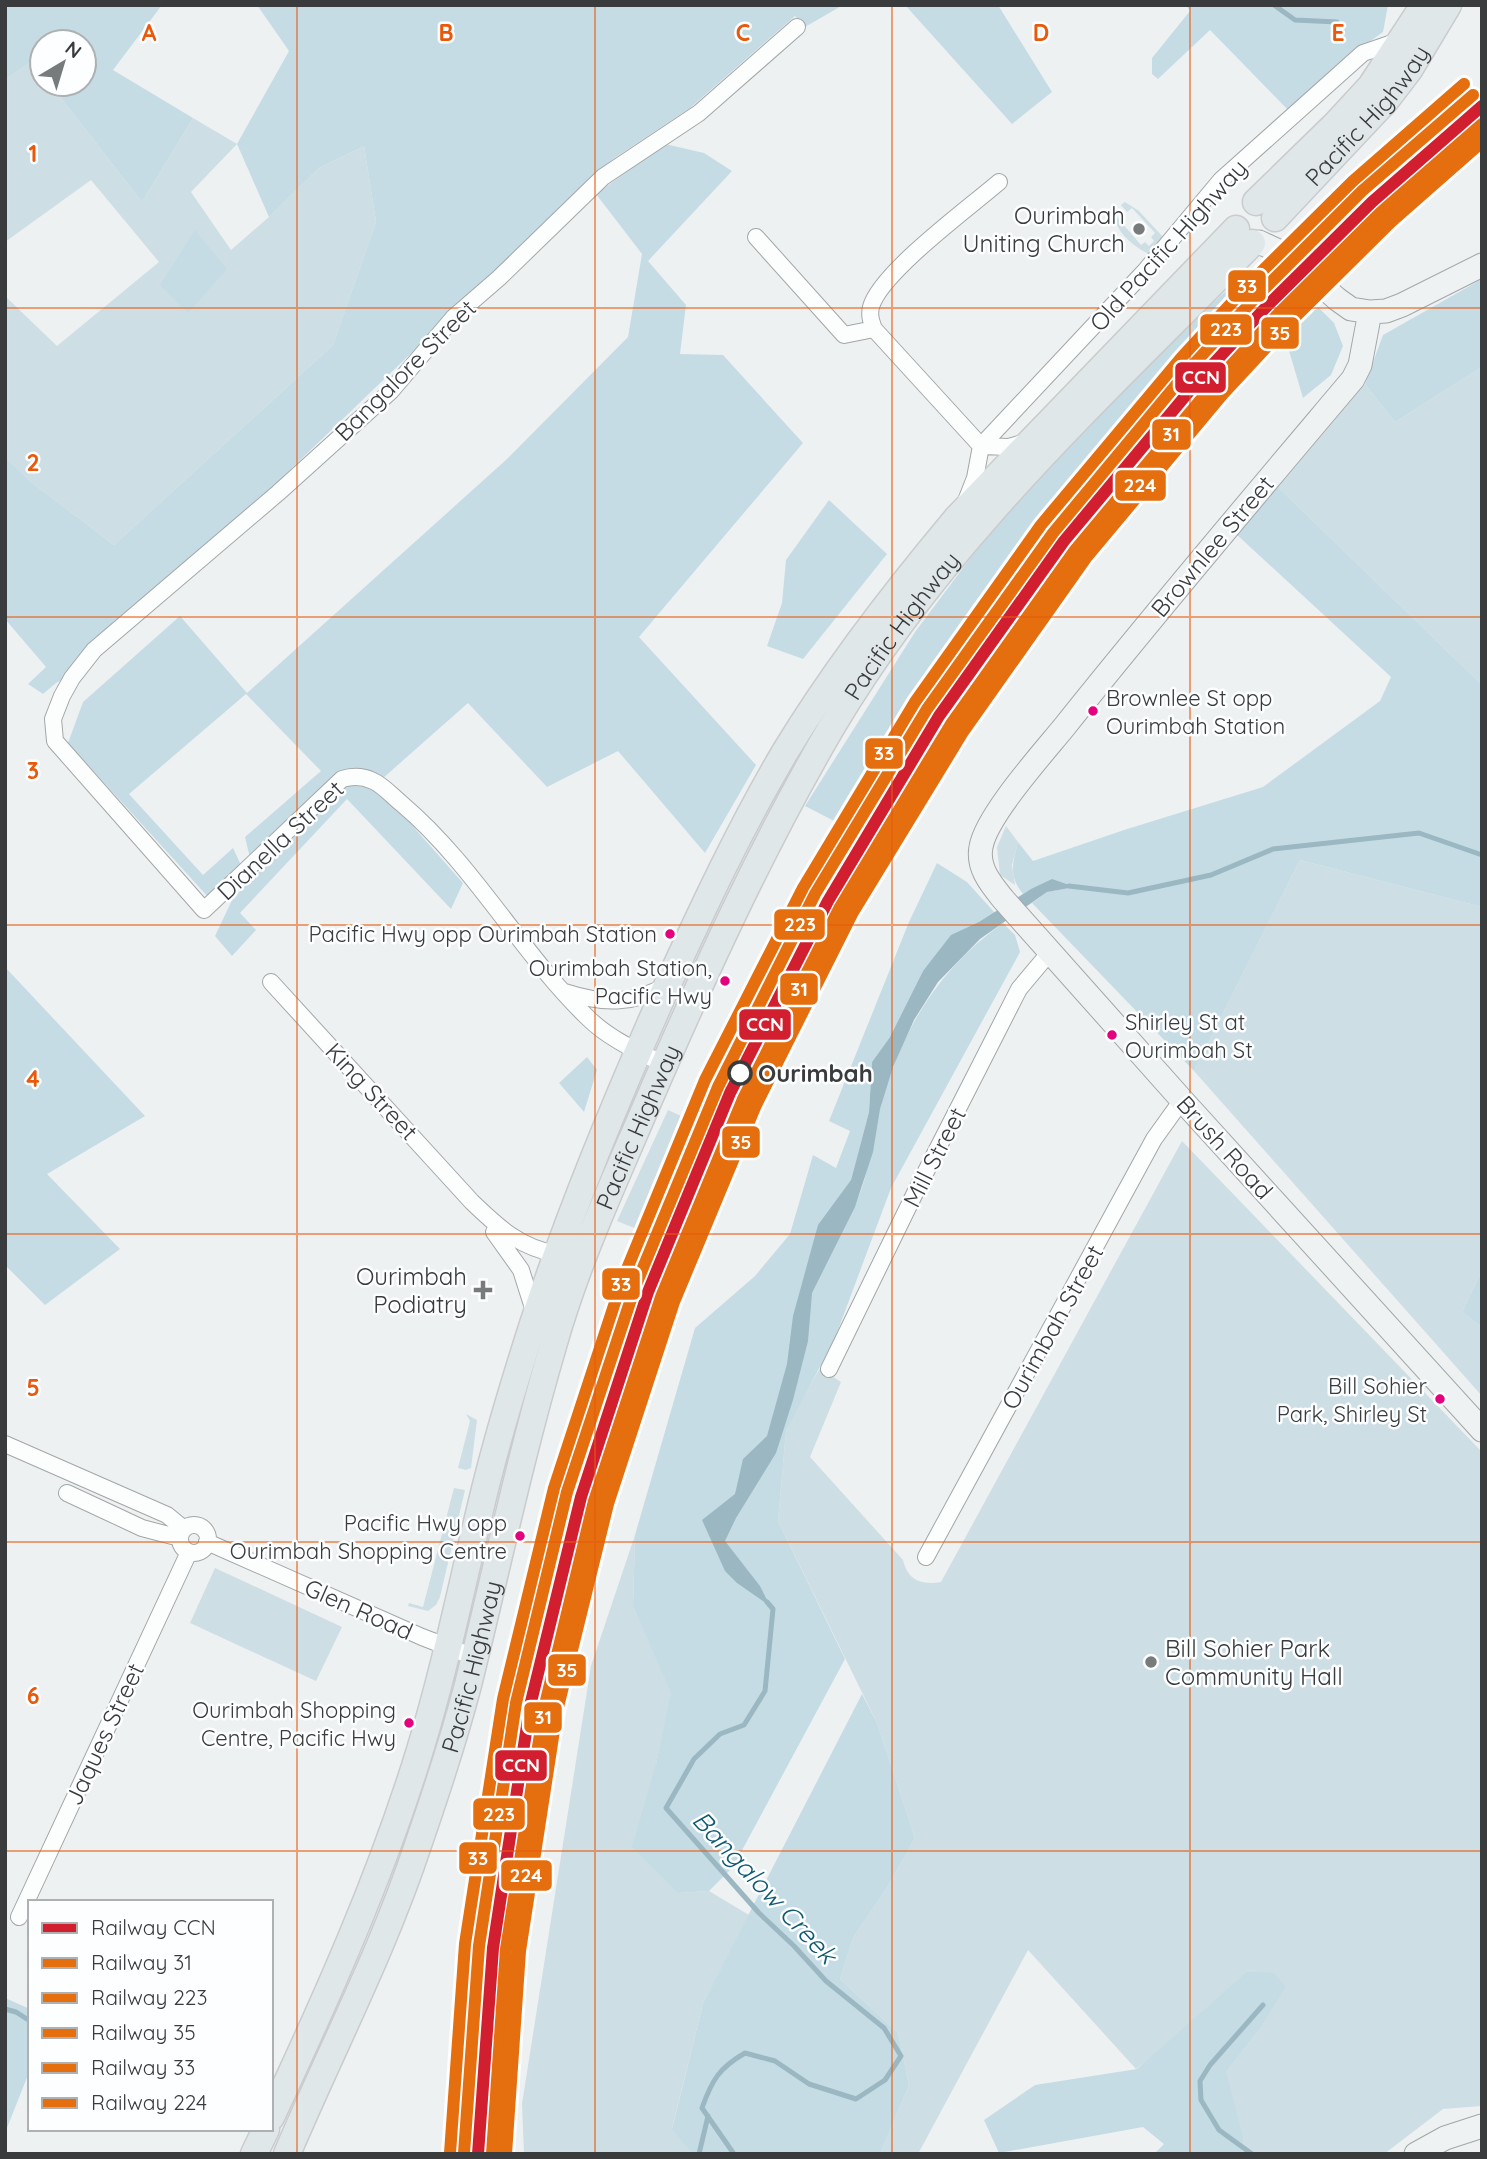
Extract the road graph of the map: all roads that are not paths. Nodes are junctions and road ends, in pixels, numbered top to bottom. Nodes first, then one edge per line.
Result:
1 (1424, 5) edge
2 (1448, 5) edge
3 (797, 27) dead end
4 (1403, 39) junction
5 (999, 182) dead end
6 (1259, 227) junction
7 (756, 237) dead end
8 (1482, 265) edge
9 (1370, 312) junction
10 (874, 329) junction
11 (1032, 440) junction
12 (981, 446) junction
13 (957, 518) junction
14 (55, 741) joint
15 (980, 856) joint
16 (1050, 952) junction
17 (271, 982) dead end
18 (668, 984) junction
19 (563, 991) junction
20 (638, 1051) junction
21 (664, 1064) junction
22 (1182, 1101) junction
23 (472, 1202) junction
24 (557, 1254) junction
25 (535, 1320) junction
26 (829, 1369) dead end
27 (1482, 1430) edge
28 (5, 1444) edge
29 (67, 1493) dead end
30 (185, 1540) junction
31 (207, 1542) junction
32 (926, 1557) dead end
33 (447, 1648) junction
34 (474, 1657) junction
35 (19, 1917) dead end
36 (273, 2113) edge
37 (1482, 2126) edge
38 (265, 2131) edge
39 (254, 2154) edge
40 (287, 2154) edge
41 (1416, 2154) edge

1 - 4 main road, Pacific Highway
2 - 6 main road, Pacific Highway
3 - 14 street, Bangalore Street
4 - 6 main road, Pacific Highway
4 - 12 street, Old Pacific Highway
5 - 10 street
6 - 9 street
6 - 11 main road, Pacific Highway
6 - 21 main road, Pacific Highway
7 - 10 street
8 - 9 street
9 - 15 street, Brownlee Street
10 - 12 street
11 - 12 street
11 - 13 main road, Pacific Highway
12 - 13 street
13 - 18 main road, Pacific Highway
14 - 19 street, Dianella Street
15 - 16 street, Brush Road
16 - 22 street, Brush Road
16 - 26 street, Mill Street
17 - 23 street, King Street
18 - 19 street
18 - 20 main road, Pacific Highway
19 - 20 street
20 - 21 street
20 - 24 main road, Pacific Highway
21 - 34 main road, Pacific Highway
22 - 27 street, Brush Road
22 - 32 street, Ourimbah Street
23 - 24 street, King Street
23 - 25 street, King Street
24 - 25 main road, Pacific Highway
25 - 33 main road, Pacific Highway
28 - 30 street
29 - 30 street
30 - 31 street
30 - 31 street, Glen Road
30 - 35 street, Jaques Street
31 - 33 street, Glen Road
33 - 34 street, Glen Road
33 - 36 main road, Pacific Highway
34 - 40 main road, Pacific Highway
37 - 41 street
38 - 39 main road

